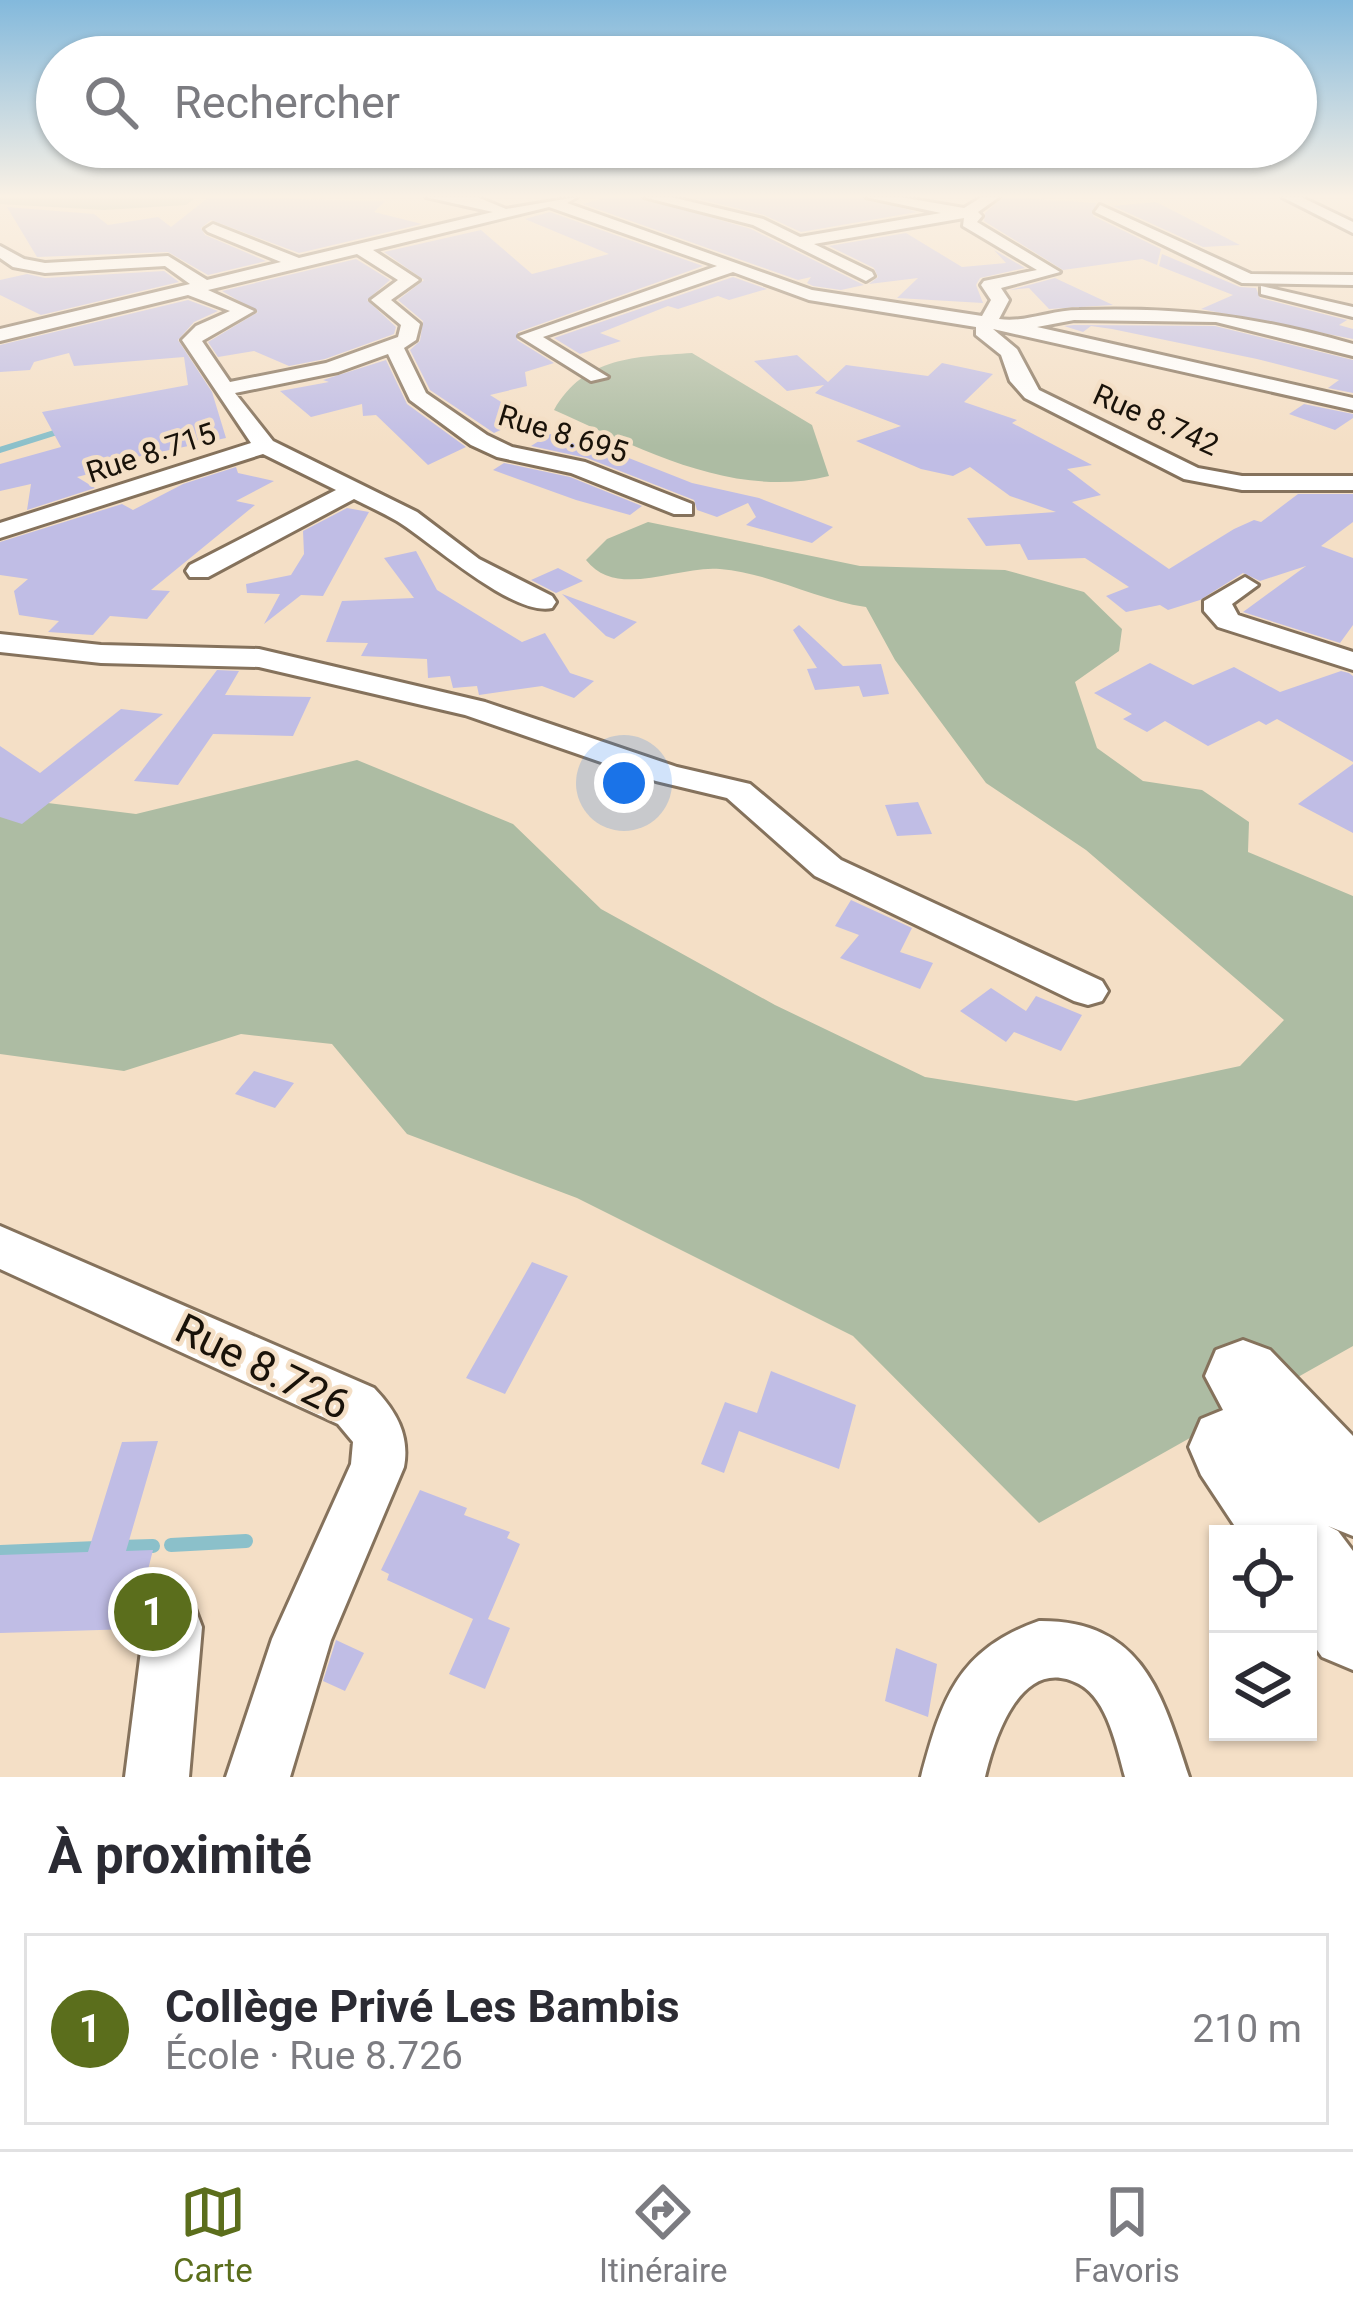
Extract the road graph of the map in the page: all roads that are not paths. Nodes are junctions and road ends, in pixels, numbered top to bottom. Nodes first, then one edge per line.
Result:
1 (188, 280) edge
2 (226, 280) edge
3 (410, 280) edge
4 (693, 280) edge
5 (766, 280) edge
6 (1005, 280) edge
7 (1243, 280) edge
8 (1269, 280) edge
9 (1247, 282) junction
10 (196, 287) junction
11 (1353, 312) edge
12 (1216, 317) junction
13 (988, 322) junction
14 (1014, 327) junction
15 (0, 335) edge
16 (395, 348) junction
17 (1353, 350) edge
18 (598, 376) dead end
19 (1353, 378) edge
20 (222, 390) junction
21 (1320, 394) junction
22 (1353, 404) edge
23 (265, 446) junction
24 (1353, 483) edge
25 (352, 491) junction
26 (682, 509) dead end
27 (0, 531) edge
28 (199, 571) dead end
29 (1245, 585) dead end
30 (542, 602) dead end
31 (0, 643) edge
32 (1353, 661) edge
33 (1088, 991) dead end
34 (0, 1247) edge
35 (1236, 1412) junction
36 (1353, 1456) edge
37 (1353, 1495) edge
38 (1285, 1525) edge
39 (1317, 1574) edge
40 (1353, 1626) edge
41 (173, 1627) dead end
42 (157, 1777) edge
43 (258, 1777) edge
44 (953, 1777) edge
45 (1157, 1777) edge

1 - 10 street
2 - 10 street
3 - 16 street
4 - 18 street
5 - 13 street
6 - 13 street
7 - 9 street
8 - 9 street
9 - 11 street
9 - 12 street
10 - 15 street
10 - 20 street
12 - 14 street
12 - 17 street
13 - 14 street
13 - 24 street, Rue 8.742
14 - 21 street
16 - 20 street, Rue 8.715
16 - 26 street, Rue 8.695
19 - 21 street
20 - 23 street, Rue 8.715
21 - 22 street
23 - 25 street
23 - 27 street, Rue 8.715
25 - 28 street
25 - 30 street
29 - 32 street
31 - 33 street
34 - 43 street, Rue 8.726
35 - 36 highway
35 - 37 highway
35 - 38 highway
39 - 40 highway
41 - 42 street
44 - 45 street

